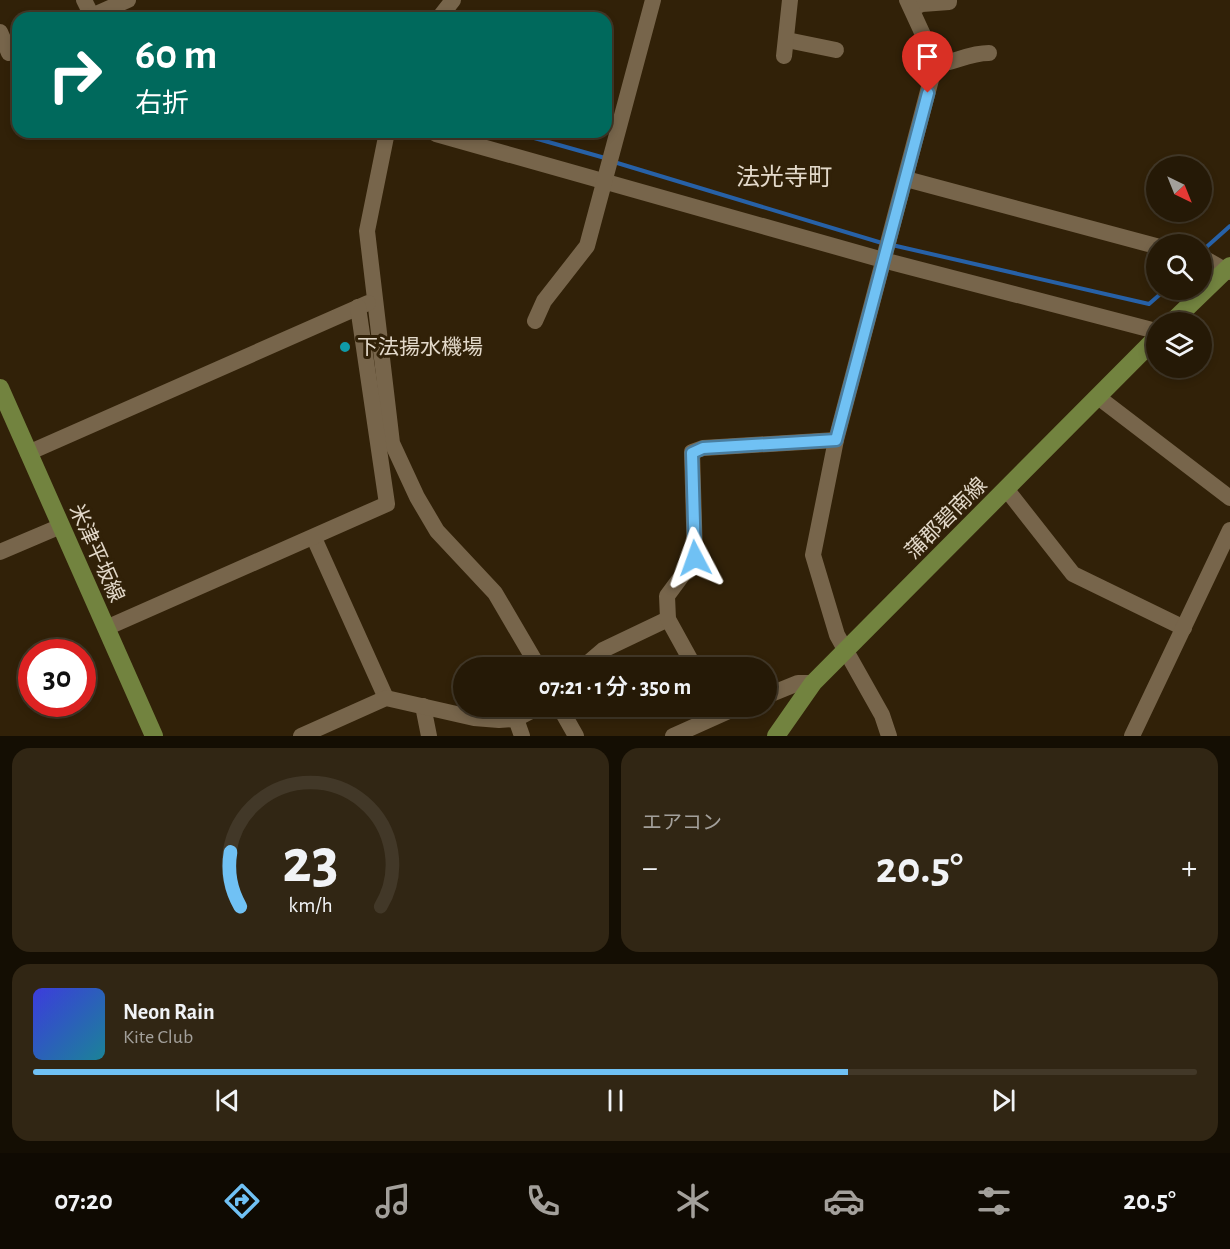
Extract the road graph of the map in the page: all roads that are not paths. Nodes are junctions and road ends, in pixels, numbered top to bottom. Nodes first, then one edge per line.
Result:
1 (128, 0) edge
2 (453, 0) edge
3 (653, 0) edge
4 (790, 0) edge
5 (949, 0) edge
6 (910, 4) edge
7 (100, 12) edge
8 (444, 12) edge
9 (0, 32) edge
10 (836, 50) dead end
11 (9, 52) edge
12 (989, 53) dead end
13 (932, 65) junction
14 (386, 138) edge
15 (451, 138) edge
16 (906, 179) junction
17 (604, 180) junction
18 (1146, 243) edge
19 (883, 260) junction
20 (1212, 261) edge
21 (1228, 270) edge
22 (374, 300) junction
23 (358, 307) junction
24 (1183, 312) edge
25 (535, 321) dead end
26 (1146, 328) edge
27 (1146, 348) edge
28 (0, 388) edge
29 (1098, 397) junction
30 (836, 440) junction
31 (28, 453) junction
32 (1007, 489) junction
33 (1230, 498) edge
34 (61, 526) junction
35 (1230, 530) edge
36 (314, 538) junction
37 (0, 552) edge
38 (668, 619) junction
39 (106, 628) junction
40 (1184, 628) junction
41 (846, 651) junction
42 (532, 657) edge
43 (595, 657) edge
44 (689, 657) edge
45 (813, 683) junction
46 (777, 692) edge
47 (386, 698) junction
48 (423, 706) junction
49 (520, 717) edge
50 (566, 717) edge
51 (711, 717) edge
52 (516, 719) junction
53 (154, 736) edge
54 (302, 736) edge
55 (429, 736) edge
56 (522, 736) edge
57 (576, 736) edge
58 (673, 736) edge
59 (776, 736) edge
60 (889, 736) edge
61 (1132, 736) edge

1 - 7 street
2 - 8 street
3 - 17 street
4 - 10 street
5 - 6 street
6 - 13 street
9 - 11 street
12 - 13 street
13 - 16 street
14 - 22 street
15 - 17 street
16 - 18 street
16 - 19 street
17 - 19 street
17 - 25 street
19 - 26 street
19 - 30 street
20 - 21 street
21 - 24 main road
22 - 23 street
22 - 42 street
23 - 31 street
23 - 36 street
27 - 29 main road, 蒲郡碧南線
28 - 31 main road, 米津平坂線
29 - 32 main road, 蒲郡碧南線
29 - 33 street
30 - 38 street
30 - 41 street
31 - 34 main road, 米津平坂線
32 - 40 street
32 - 41 main road, 蒲郡碧南線
34 - 37 street
34 - 39 main road, 米津平坂線
35 - 40 street
36 - 39 street
36 - 47 street
38 - 43 street
38 - 44 street
39 - 53 main road, 米津平坂線
40 - 61 street
41 - 45 main road, 蒲郡碧南線
41 - 60 street
45 - 46 street
45 - 59 main road, 蒲郡碧南線
47 - 48 street
47 - 54 street
48 - 52 street
48 - 55 street
49 - 52 street
50 - 57 street
51 - 58 street
52 - 56 street

